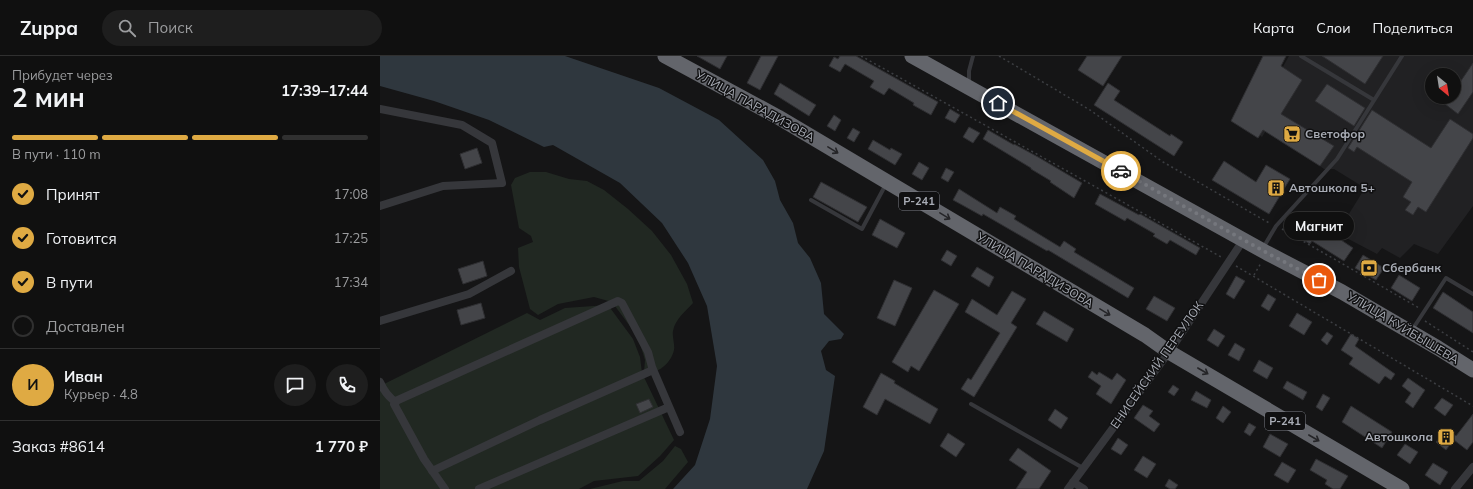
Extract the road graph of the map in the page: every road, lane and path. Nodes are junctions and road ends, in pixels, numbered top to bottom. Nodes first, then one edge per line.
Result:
1 (665, 56) edge
2 (861, 56) edge
3 (912, 56) edge
4 (973, 56) edge
5 (999, 56) edge
6 (1301, 56) edge
7 (1402, 56) edge
8 (970, 88) junction
9 (1374, 100) junction
10 (380, 109) edge
11 (888, 182) junction
12 (811, 200) dead end
13 (380, 206) edge
14 (1276, 226) junction
15 (1244, 239) junction
16 (1262, 255) junction
17 (1228, 262) junction
18 (511, 270) dead end
19 (1254, 275) junction
20 (1473, 294) edge
21 (1424, 311) junction
22 (1420, 318) junction
23 (380, 321) edge
24 (1411, 332) junction
25 (1169, 352) junction
26 (1473, 352) edge
27 (653, 370) junction
28 (1473, 370) edge
29 (380, 382) edge
30 (396, 402) junction
31 (971, 404) dead end
32 (1473, 406) edge
33 (670, 407) junction
34 (680, 432) dead end
35 (1473, 467) edge
36 (1083, 468) junction
37 (432, 471) junction
38 (1070, 486) edge
39 (445, 489) edge
40 (479, 489) edge
41 (1084, 489) edge
42 (1402, 489) edge
43 (1455, 489) edge

1 -> 11 highway, УЛИЦА ПАРАДИЗОВА / Р-241
2 - 17 path
3 - 8 highway, УЛИЦА КУЙБЫШЕВА
4 - 8 lane
5 - 14 path
6 - 9 lane
7 - 9 lane
8 - 15 highway, УЛИЦА КУЙБЫШЕВА
9 - 14 lane
10 - 13 street
11 - 12 lane
11 -> 25 highway, УЛИЦА ПАРАДИЗОВА / Р-241
14 - 16 lane
14 - 21 path
15 - 16 highway, УЛИЦА КУЙБЫШЕВА
15 - 17 street, ЕНИСЕЙСКИЙ ПЕРЕУЛОК
16 - 19 path
16 - 24 highway, УЛИЦА КУЙБЫШЕВА
17 - 19 path
17 - 25 street, ЕНИСЕЙСКИЙ ПЕРЕУЛОК
18 - 23 street
19 - 32 path
20 - 21 lane
21 - 22 lane
22 - 24 lane
22 - 26 path
24 - 28 highway, УЛИЦА КУЙБЫШЕВА
25 - 36 street, ЕНИСЕЙСКИЙ ПЕРЕУЛОК
25 -> 42 highway, УЛИЦА ПАРАДИЗОВА / Р-241
27 - 30 street
27 - 33 street
27 - 37 street
29 - 30 street
30 - 37 street
31 - 36 lane
33 - 34 street
33 - 40 street
35 - 43 street
36 - 38 street, ЕНИСЕЙСКИЙ ПЕРЕУЛОК
37 - 39 street
38 - 41 street

